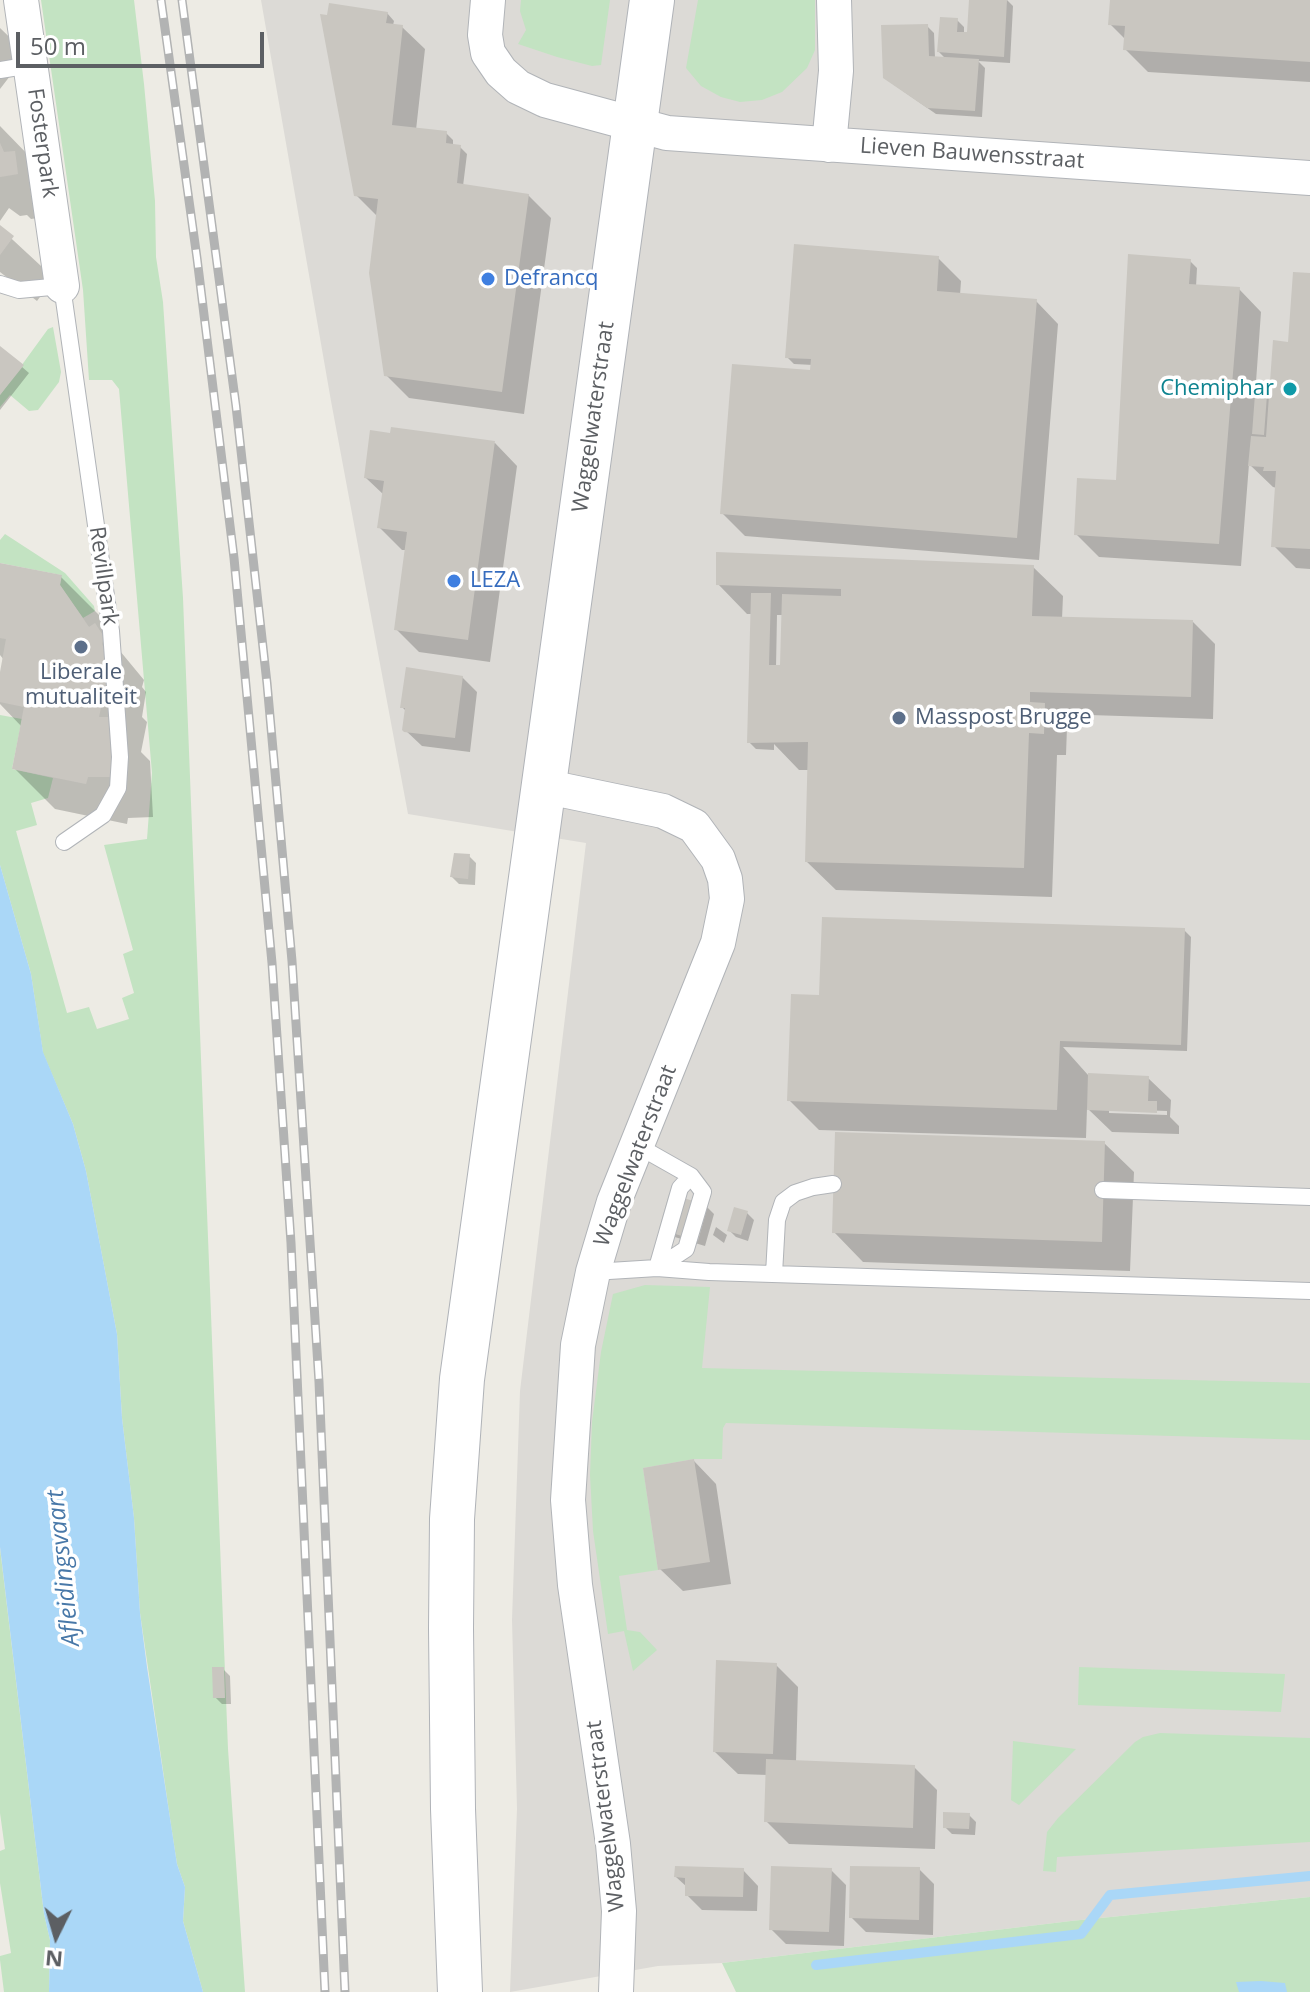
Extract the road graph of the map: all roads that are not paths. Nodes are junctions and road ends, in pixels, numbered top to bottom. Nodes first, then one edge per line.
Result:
1 (21, 0) edge
2 (488, 0) edge
3 (652, 0) edge
4 (834, 0) edge
5 (15, 68) edge
6 (634, 123) junction
7 (829, 145) junction
8 (1310, 178) edge
9 (0, 284) edge
10 (62, 286) junction
11 (543, 786) junction
12 (64, 842) dead end
13 (638, 1146) junction
14 (833, 1184) dead end
15 (1103, 1190) dead end
16 (1310, 1197) edge
17 (657, 1268) junction
18 (593, 1272) junction
19 (774, 1274) junction
20 (1310, 1291) edge
21 (460, 1992) edge
22 (616, 1992) edge

1 - 5 street, Fosterpark
2 - 6 street, Lieven Bauwensstraat
3 - 6 main road, Waggelwaterstraat
4 - 7 street
5 - 10 street, Fosterpark
6 - 7 street, Lieven Bauwensstraat
6 - 11 main road, Waggelwaterstraat
7 - 8 street, Lieven Bauwensstraat
9 - 10 lane
10 - 12 lane, Revillpark
11 - 13 street, Waggelwaterstraat
11 - 21 main road, Waggelwaterstraat
13 - 17 lane
13 - 18 street, Waggelwaterstraat
14 - 19 lane
15 - 16 lane
17 - 18 lane
17 - 19 lane
18 - 22 street, Waggelwaterstraat
19 - 20 lane

